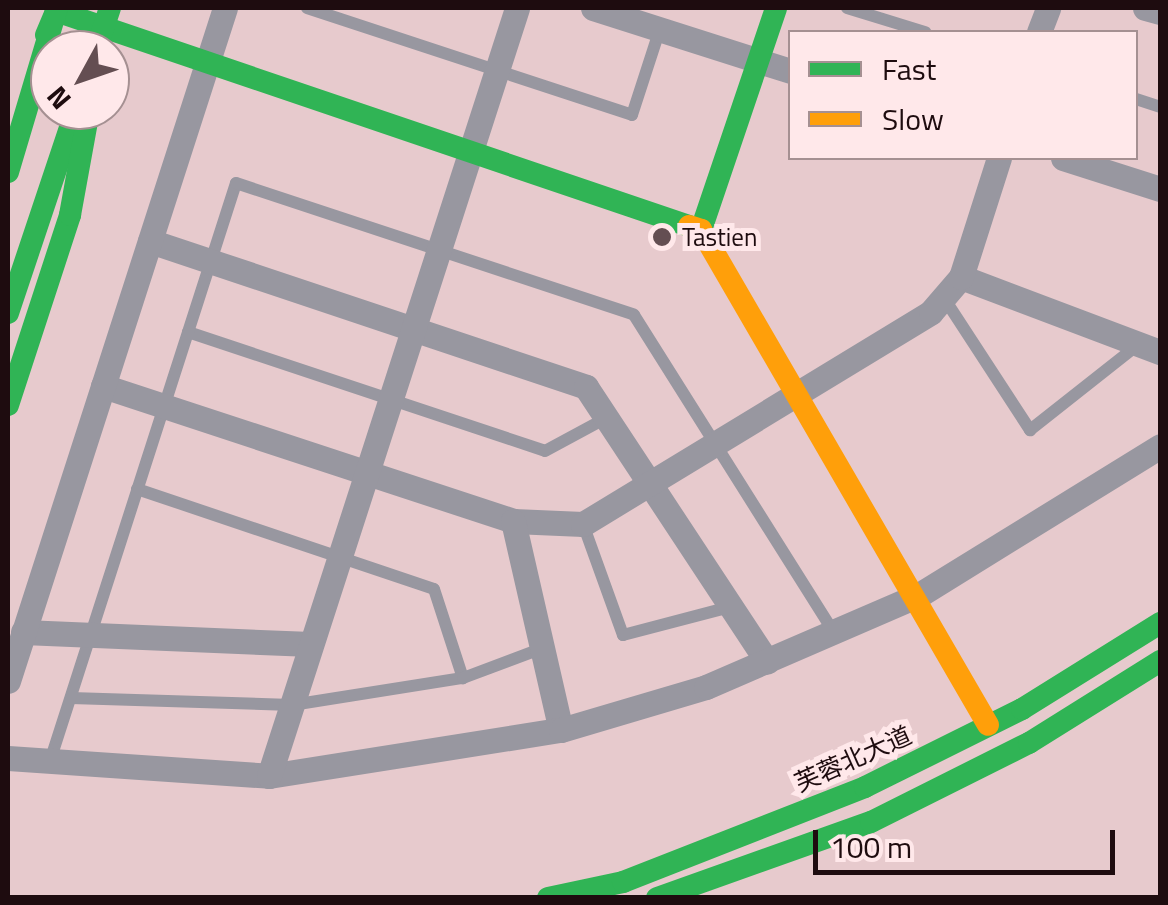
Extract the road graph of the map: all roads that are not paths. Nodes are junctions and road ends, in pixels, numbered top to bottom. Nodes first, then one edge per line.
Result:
1 (225, 8) edge
2 (307, 8) edge
3 (517, 8) edge
4 (592, 8) edge
5 (776, 8) edge
6 (847, 8) edge
7 (1145, 8) edge
8 (57, 9) edge
9 (1160, 12) edge
10 (660, 29) junction
11 (95, 30) edge
12 (918, 30) edge
13 (130, 41) edge
14 (758, 60) junction
15 (207, 62) junction
16 (788, 70) edge
17 (496, 71) junction
18 (8, 122) edge
19 (69, 130) edge
20 (85, 130) edge
21 (470, 152) junction
22 (998, 160) edge
23 (1069, 160) edge
24 (8, 172) edge
25 (1160, 189) edge
26 (700, 230) junction
27 (150, 241) junction
28 (439, 250) junction
29 (210, 261) junction
30 (961, 277) junction
31 (943, 296) junction
32 (10, 305) edge
33 (414, 328) junction
34 (188, 332) junction
35 (1150, 348) edge
36 (103, 386) junction
37 (796, 388) junction
38 (390, 399) junction
39 (8, 405) edge
40 (164, 405) junction
41 (606, 418) junction
42 (718, 441) junction
43 (1160, 446) edge
44 (368, 469) junction
45 (650, 484) junction
46 (137, 489) junction
47 (514, 521) junction
48 (583, 524) junction
49 (338, 556) junction
50 (919, 596) junction
51 (730, 607) junction
52 (1160, 623) edge
53 (23, 632) junction
54 (834, 633) junction
55 (90, 635) junction
56 (311, 644) junction
57 (543, 648) junction
58 (1160, 661) edge
59 (766, 662) junction
60 (463, 678) junction
61 (8, 681) edge
62 (71, 698) junction
63 (292, 705) junction
64 (988, 725) junction
65 (561, 730) junction
66 (8, 758) edge
67 (50, 760) junction
68 (269, 776) junction
69 (548, 898) edge
70 (657, 898) edge

1 - 15 street
2 - 17 lane
3 - 17 street
4 - 10 street
5 - 14 main road
6 - 12 lane
7 - 9 street
8 - 11 main road
8 - 18 main road
8 - 24 main road
10 - 14 street
10 - 17 lane
13 - 15 main road
14 - 16 street
14 - 26 main road
15 - 21 main road
15 - 27 street
17 - 21 street
19 - 32 main road
20 - 39 main road
21 - 26 main road
21 - 28 street
22 - 30 street
23 - 25 street
26 - 37 main road
27 - 29 street
27 - 36 street
28 - 29 lane
28 - 33 street
28 - 42 lane
29 - 33 street
29 - 34 lane
30 - 31 street
30 - 35 street
31 - 35 lane
31 - 37 street
33 - 38 street
33 - 41 street
34 - 38 lane
34 - 40 lane
36 - 40 street
36 - 53 street
37 - 42 street
37 - 50 main road
38 - 41 lane
38 - 44 street
40 - 44 street
40 - 46 lane
41 - 45 street
42 - 45 street
42 - 54 lane
43 - 50 street
44 - 47 street
44 - 49 street
45 - 48 street
45 - 51 street
46 - 49 lane
46 - 55 lane
47 - 48 street
47 - 57 street
48 - 51 lane
49 - 56 street
49 - 60 lane
50 - 54 street
50 - 64 main road
51 - 59 street
52 - 64 main road, 芙蓉北大道
53 - 55 street
53 - 61 street
54 - 59 street
55 - 56 street
55 - 62 lane
56 - 63 street
57 - 60 lane
57 - 65 street
58 - 70 main road
59 - 65 street
60 - 63 lane
62 - 63 lane
62 - 67 lane
63 - 68 street
64 - 69 main road, 芙蓉北大道
65 - 68 street
66 - 67 street
67 - 68 street

